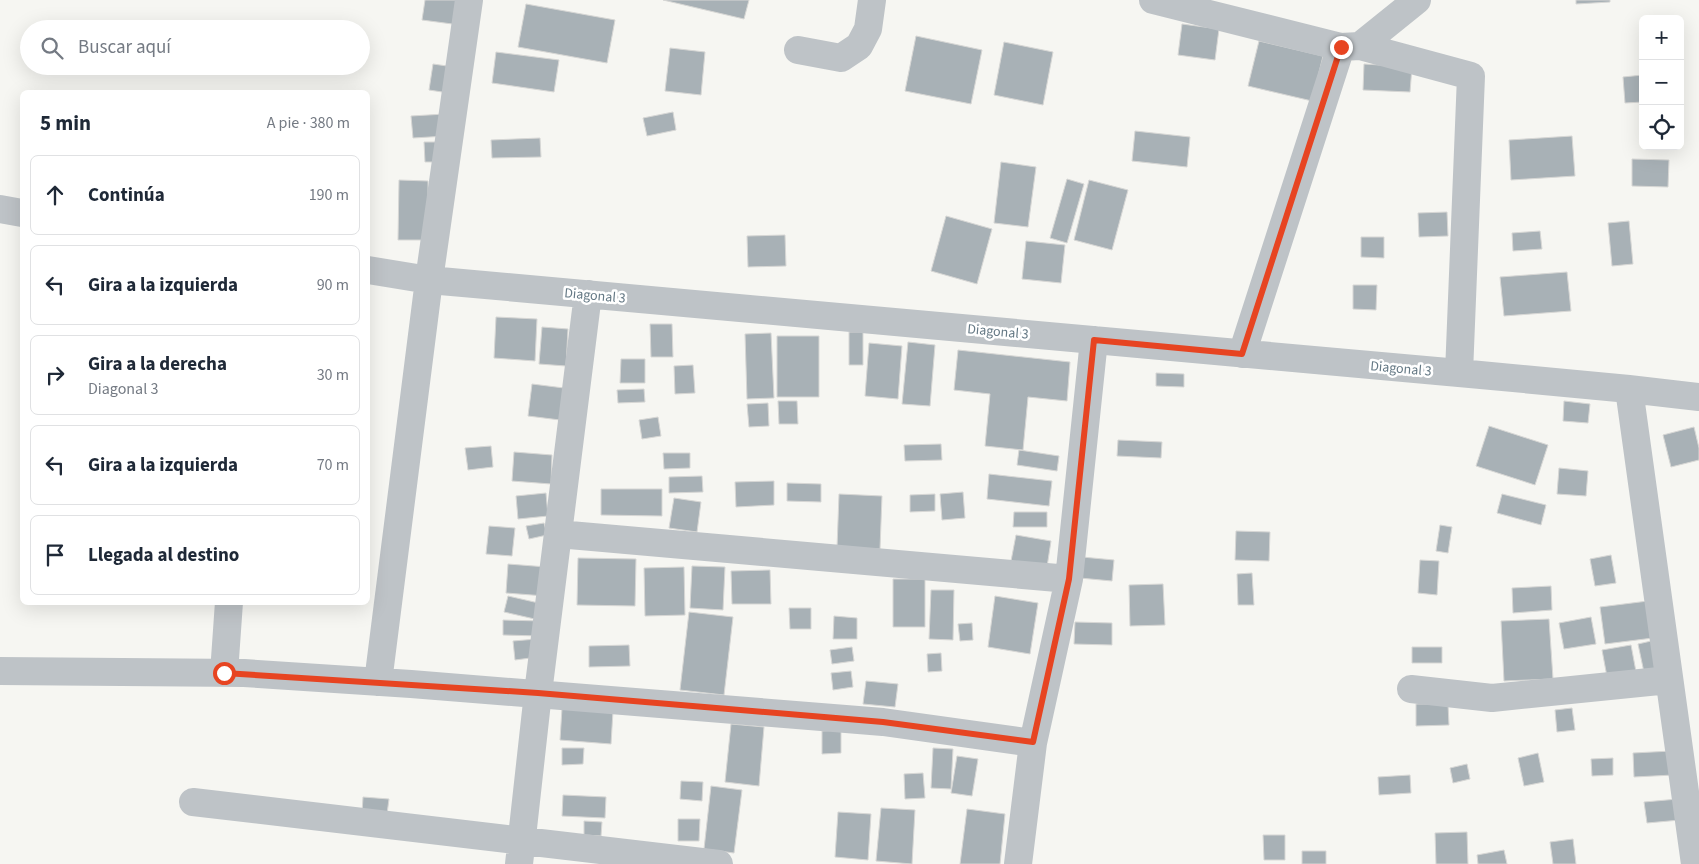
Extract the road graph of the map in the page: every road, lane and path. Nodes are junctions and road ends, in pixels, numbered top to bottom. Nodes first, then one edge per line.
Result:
1 (469, 0) edge
2 (872, 0) edge
3 (1154, 0) edge
4 (1417, 0) edge
5 (1351, 47) junction
6 (798, 50) dead end
7 (0, 209) edge
8 (20, 213) edge
9 (370, 270) edge
10 (429, 280) junction
11 (588, 294) junction
12 (1094, 340) junction
13 (1242, 354) junction
14 (1459, 373) junction
15 (1629, 389) junction
16 (1699, 397) edge
17 (558, 534) junction
18 (1069, 579) junction
19 (229, 605) edge
20 (0, 671) edge
21 (224, 673) junction
22 (1669, 680) junction
23 (378, 682) junction
24 (1410, 689) dead end
25 (538, 693) junction
26 (1687, 730) edge
27 (1033, 742) junction
28 (193, 802) dead end
29 (521, 853) edge
30 (719, 864) edge
31 (1018, 864) edge
32 (1695, 864) edge

1 - 10 street
2 - 6 street
3 - 5 street
4 - 5 street
5 - 13 street
5 - 14 street
7 - 8 street
9 - 10 street, Diagonal 3
10 - 11 street, Diagonal 3
10 - 23 street
11 - 12 street, Diagonal 3
11 - 17 street
12 - 13 street, Diagonal 3
12 - 18 street
13 - 14 street, Diagonal 3
14 - 15 street, Diagonal 3
15 - 16 street, Diagonal 3
15 - 22 street
17 - 18 street
17 - 25 street
18 - 27 street
19 - 21 street
20 - 21 street
21 - 23 street
22 - 24 street
22 - 26 street
23 - 25 street
25 - 27 street
25 - 29 street
26 - 32 street
27 - 31 street
28 - 29 street
29 - 30 street

